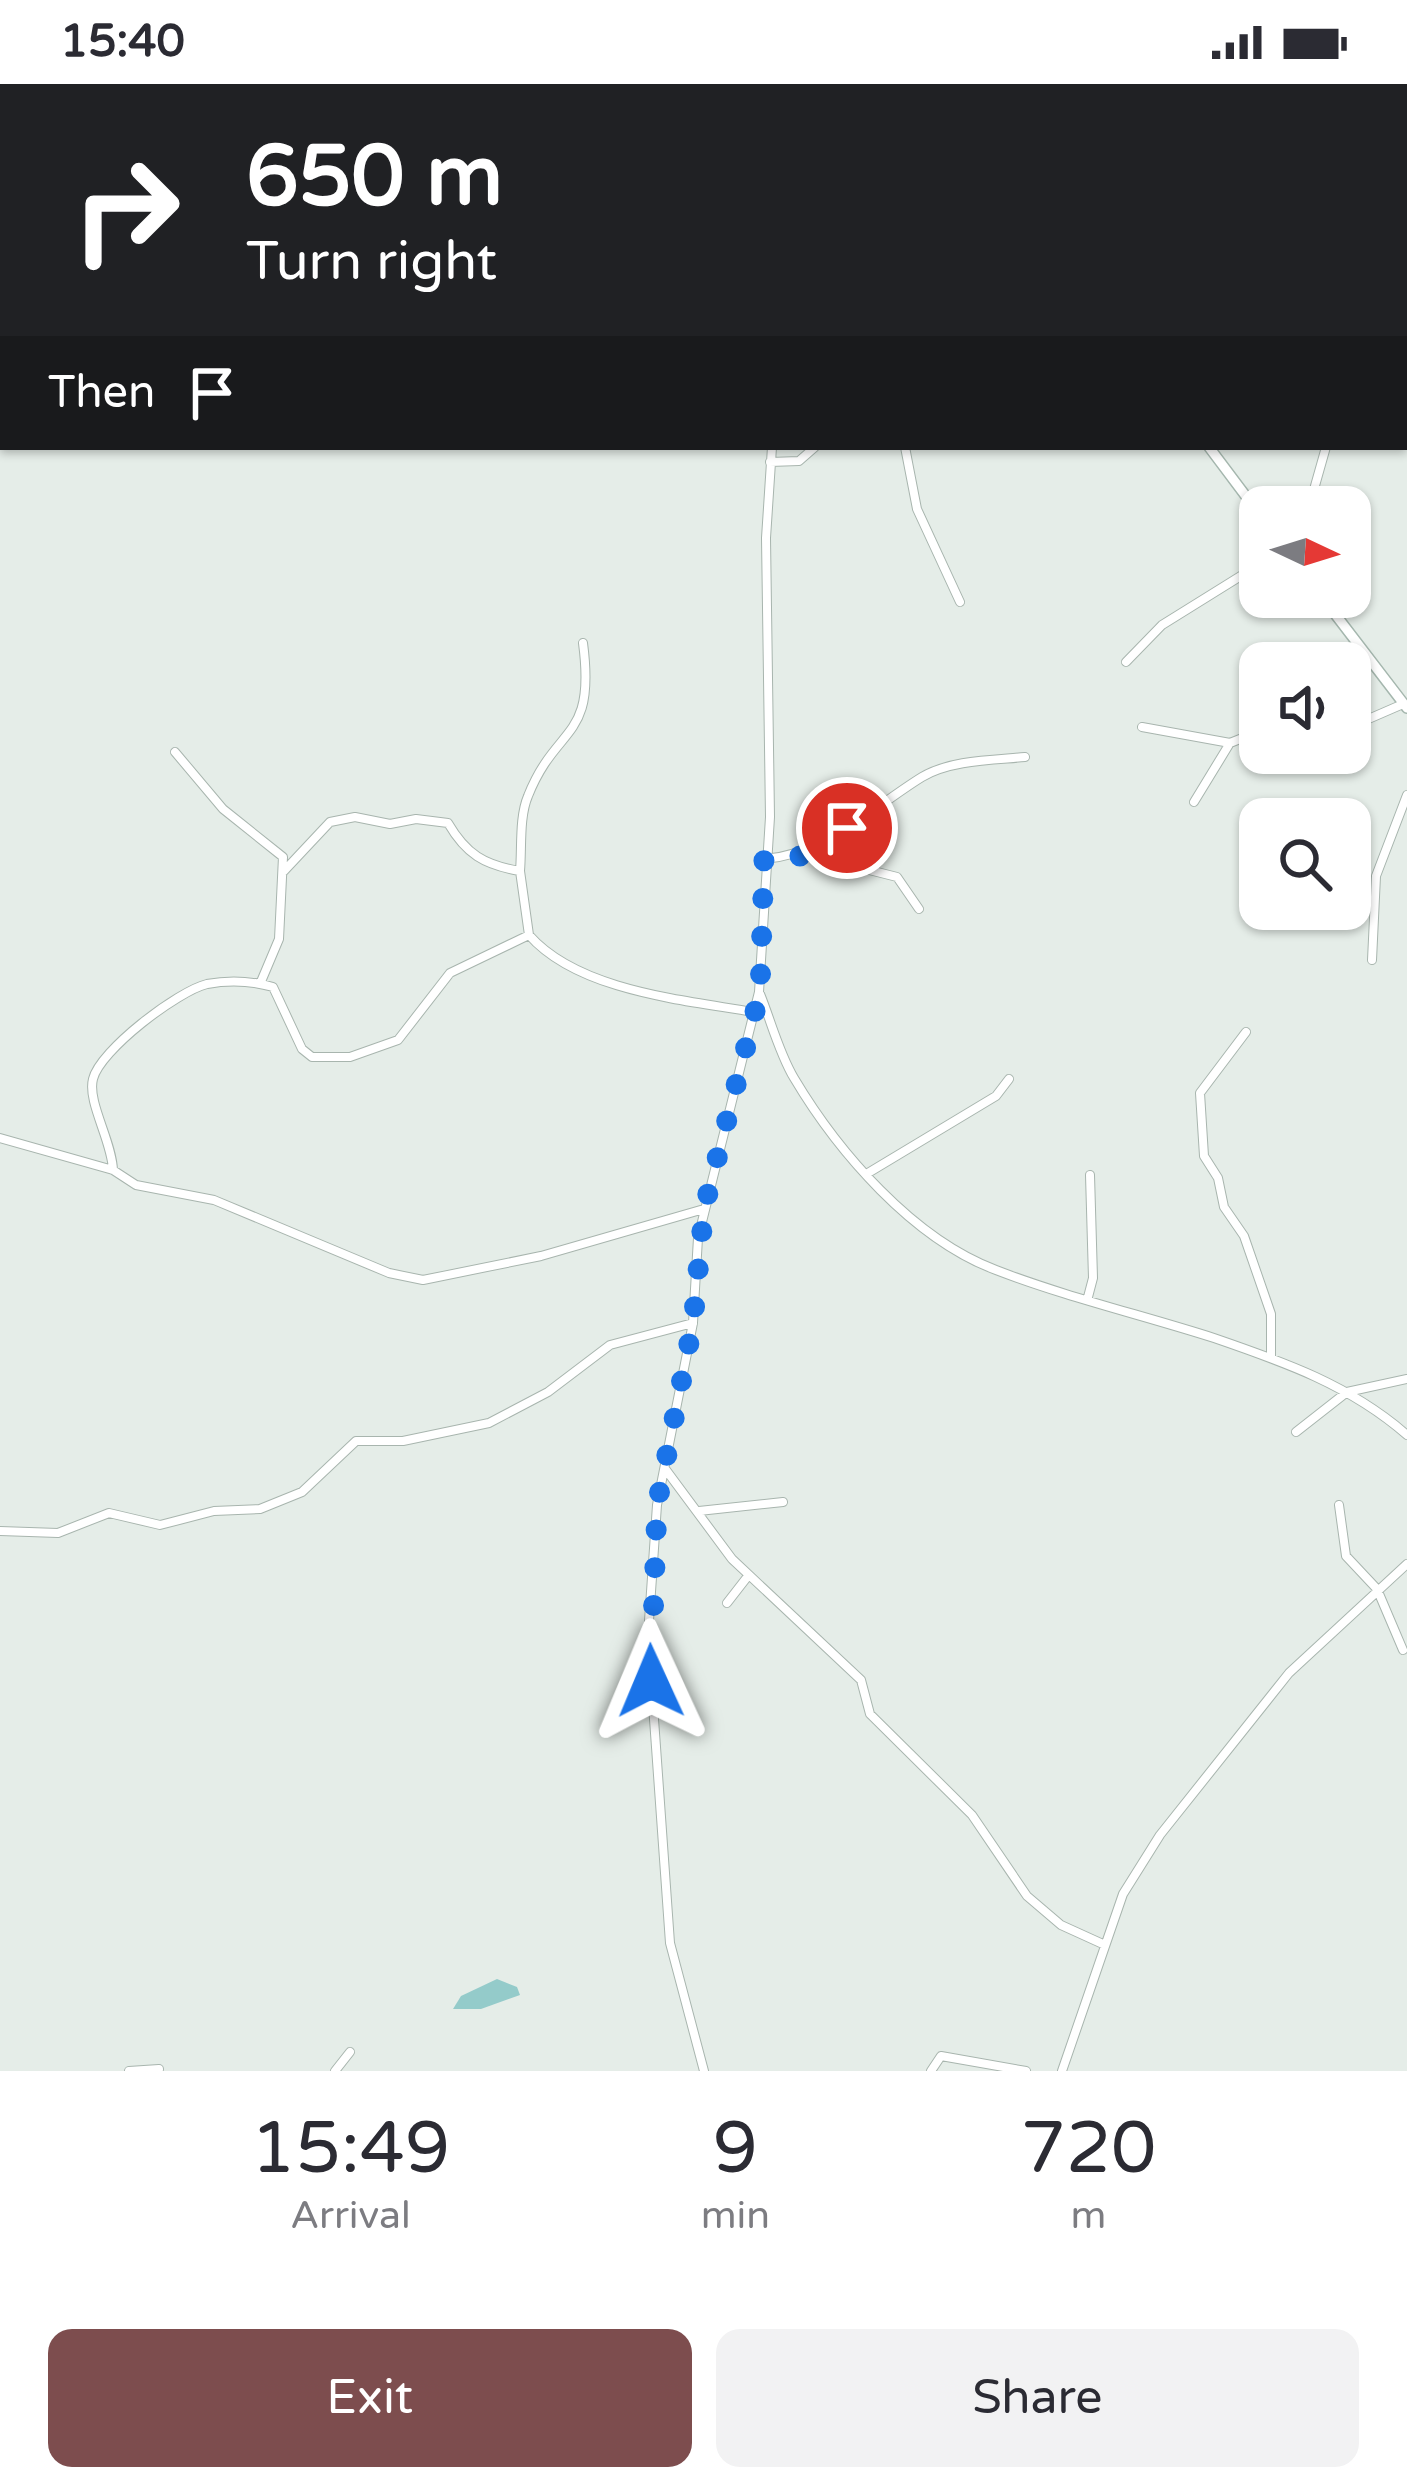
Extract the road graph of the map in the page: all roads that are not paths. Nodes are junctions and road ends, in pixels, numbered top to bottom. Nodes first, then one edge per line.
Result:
1 (772, 450) edge
2 (812, 450) edge
3 (905, 450) edge
4 (1211, 450) edge
5 (1325, 450) edge
6 (770, 462) junction
7 (1315, 486) edge
8 (1239, 487) edge
9 (1239, 577) edge
10 (960, 602) dead end
11 (1338, 618) edge
12 (583, 643) dead end
13 (1126, 662) dead end
14 (1405, 706) edge
15 (1371, 719) edge
16 (1142, 727) dead end
17 (1239, 739) edge
18 (1230, 743) junction
19 (175, 752) dead end
20 (1025, 757) dead end
21 (1407, 795) edge
22 (1194, 802) dead end
23 (805, 854) junction
24 (764, 859) junction
25 (284, 871) junction
26 (520, 871) junction
27 (919, 908) dead end
28 (530, 935) junction
29 (1372, 960) dead end
30 (260, 984) junction
31 (760, 992) junction
32 (754, 1012) junction
33 (1246, 1032) dead end
34 (1009, 1078) dead end
35 (0, 1138) edge
36 (113, 1170) junction
37 (868, 1174) junction
38 (1090, 1175) dead end
39 (704, 1209) junction
40 (1088, 1297) junction
41 (693, 1323) junction
42 (1271, 1356) junction
43 (1407, 1378) edge
44 (1346, 1392) junction
45 (1296, 1432) dead end
46 (1407, 1436) edge
47 (666, 1469) junction
48 (783, 1502) dead end
49 (1339, 1505) dead end
50 (700, 1511) junction
51 (0, 1531) edge
52 (1407, 1564) edge
53 (748, 1576) junction
54 (1377, 1589) junction
55 (727, 1603) dead end
56 (1403, 1650) dead end
57 (1105, 1945) junction
58 (350, 2052) dead end
59 (159, 2069) edge
60 (129, 2071) edge
61 (335, 2071) edge
62 (704, 2071) edge
63 (931, 2071) edge
64 (1027, 2071) edge
65 (1062, 2071) edge

1 - 6 street
2 - 6 street
3 - 10 street
4 - 8 main road
5 - 7 street
6 - 24 street
9 - 13 street
11 - 14 main road
12 - 26 street
14 - 15 street
16 - 18 street
17 - 18 street
18 - 22 street
19 - 25 street
20 - 23 street
21 - 29 street
23 - 24 street
23 - 27 street
24 - 31 street
25 - 26 street
25 - 30 street
26 - 28 street
28 - 30 street
28 - 32 street
30 - 36 street
31 - 32 street
31 - 37 street
32 - 39 street
33 - 42 street
34 - 37 street
35 - 36 street
36 - 39 street
37 - 40 street
38 - 40 street
39 - 41 street
40 - 42 street
41 - 47 street
41 - 51 street
42 - 44 street
43 - 44 street
44 - 45 street
44 - 46 street
47 - 50 street
47 - 62 street
48 - 50 street
49 - 54 street
50 - 53 street
52 - 54 street
53 - 55 street
53 - 57 street
54 - 56 street
54 - 57 street
57 - 65 street
58 - 61 street
59 - 60 street
63 - 64 street

